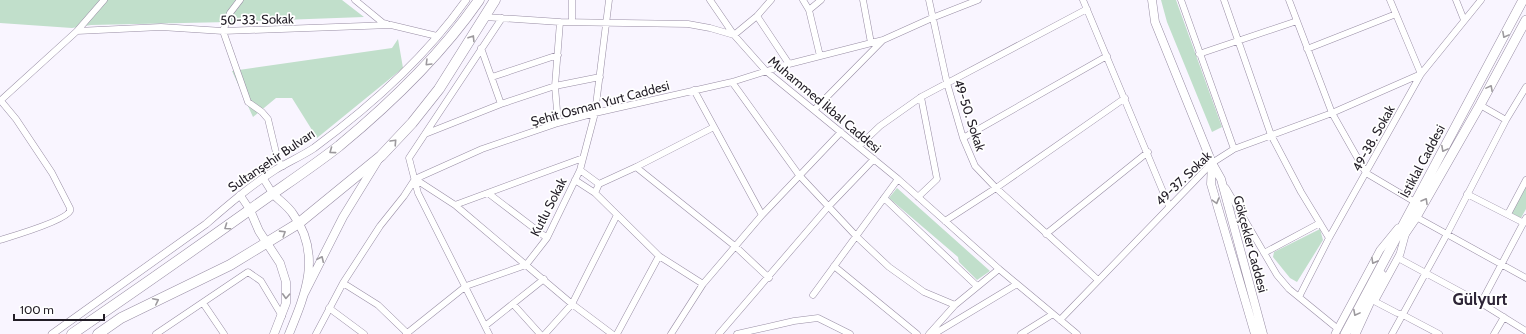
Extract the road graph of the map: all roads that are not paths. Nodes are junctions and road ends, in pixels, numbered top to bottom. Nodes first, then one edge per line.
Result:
1 (104, 0) edge
2 (240, 0) edge
3 (355, 0) edge
4 (466, 0) edge
5 (479, 0) edge
6 (495, 0) edge
7 (572, 0) edge
8 (609, 0) edge
9 (710, 0) edge
10 (771, 0) edge
11 (803, 0) edge
12 (821, 0) edge
13 (863, 0) edge
14 (929, 0) edge
15 (978, 0) edge
16 (1083, 0) edge
17 (1152, 0) edge
18 (1181, 0) edge
19 (1224, 0) edge
20 (1289, 0) edge
21 (1390, 0) edge
22 (1456, 0) edge
23 (1481, 0) edge
24 (1523, 0) edge
25 (1087, 9) junction
26 (809, 10) junction
27 (1396, 14) junction
28 (757, 16) junction
29 (485, 17) junction
30 (502, 18) junction
31 (932, 18) junction
32 (1464, 20) junction
33 (1526, 20) edge
34 (1297, 21) junction
35 (560, 22) junction
36 (572, 22) junction
37 (607, 23) junction
38 (391, 25) junction
39 (77, 31) junction
40 (223, 31) junction
41 (734, 35) junction
42 (1523, 35) edge
43 (437, 36) junction
44 (883, 40) junction
45 (1238, 41) junction
46 (871, 43) junction
47 (481, 48) junction
48 (1307, 49) junction
49 (1199, 54) junction
50 (558, 55) junction
51 (820, 56) junction
52 (1107, 56) junction
53 (789, 64) junction
54 (766, 71) junction
55 (1422, 74) junction
56 (492, 77) junction
57 (600, 77) junction
58 (732, 82) junction
59 (947, 82) junction
60 (555, 86) junction
61 (1526, 87) edge
62 (694, 90) junction
63 (921, 97) junction
64 (1125, 98) junction
65 (1, 101) edge
66 (501, 104) junction
67 (1480, 105) junction
68 (814, 110) junction
69 (595, 112) junction
70 (1332, 113) junction
71 (1506, 120) junction
72 (558, 123) junction
73 (714, 127) junction
74 (841, 132) junction
75 (425, 134) junction
76 (1271, 135) junction
77 (963, 138) junction
78 (859, 146) junction
79 (1234, 149) junction
80 (1148, 152) junction
81 (381, 156) junction
82 (583, 158) junction
83 (874, 159) junction
84 (1212, 163) junction
85 (283, 166) junction
86 (636, 167) junction
87 (580, 170) junction
88 (1366, 173) junction
89 (799, 175) junction
90 (263, 178) junction
91 (415, 179) junction
92 (898, 179) junction
93 (1221, 179) junction
94 (575, 180) junction
95 (1526, 181) edge
96 (599, 184) junction
97 (996, 188) junction
98 (488, 193) junction
99 (595, 193) junction
100 (273, 194) junction
101 (1467, 194) junction
102 (240, 195) junction
103 (918, 197) junction
104 (884, 198) junction
105 (1415, 202) junction
106 (455, 205) junction
107 (1169, 206) junction
108 (828, 207) junction
109 (250, 210) junction
110 (1508, 214) junction
111 (617, 215) junction
112 (762, 215) junction
113 (1416, 217) junction
114 (1525, 220) edge
115 (945, 221) junction
116 (299, 223) junction
117 (1320, 223) junction
118 (1408, 228) junction
119 (1046, 234) junction
120 (1447, 234) junction
121 (857, 237) junction
122 (547, 238) junction
123 (1330, 238) junction
124 (0, 240) edge
125 (267, 243) junction
126 (736, 247) junction
127 (1264, 253) junction
128 (658, 256) junction
129 (1398, 258) junction
130 (1501, 264) junction
131 (526, 265) junction
132 (834, 266) junction
133 (999, 269) junction
134 (1425, 273) junction
135 (769, 278) junction
136 (1526, 278) edge
137 (544, 279) junction
138 (1098, 280) junction
139 (343, 283) junction
140 (703, 284) junction
141 (1017, 284) junction
142 (466, 286) junction
143 (977, 286) junction
144 (304, 294) junction
145 (813, 295) dead end
146 (1299, 297) junction
147 (1374, 301) junction
148 (203, 303) junction
149 (1482, 303) junction
150 (513, 304) junction
151 (572, 304) junction
152 (955, 305) junction
153 (329, 308) junction
154 (1053, 314) junction
155 (1403, 315) junction
156 (282, 316) junction
157 (1504, 317) junction
158 (1060, 320) junction
159 (485, 326) junction
160 (166, 327) junction
161 (1526, 331) edge
162 (1339, 332) edge
163 (407, 333) edge
164 (1074, 333) edge
165 (52, 334) edge
166 (72, 334) edge
167 (98, 334) edge
168 (156, 334) edge
169 (165, 334) edge
170 (224, 334) edge
171 (274, 334) edge
172 (289, 334) edge
173 (316, 334) edge
174 (364, 334) edge
175 (489, 334) edge
176 (540, 334) edge
177 (545, 334) edge
178 (612, 334) edge
179 (616, 334) edge
180 (671, 334) edge
181 (719, 334) edge
182 (737, 334) edge
183 (850, 334) edge
184 (917, 334) edge
185 (929, 334) edge
186 (934, 334) edge
187 (1021, 334) edge
188 (1255, 334) edge
189 (1263, 334) edge
190 (1356, 334) edge
191 (1392, 334) edge
192 (1439, 334) edge
193 (1494, 334) edge

1 - 39 street
2 - 40 street
3 - 38 street
4 - 43 street, Sultanşehir Bulvarı
5 -> 100 highway, Sultanşehir Bulvarı
6 - 29 highway
7 - 36 street
8 - 37 street, Kutlu Sokak
9 - 41 street, Muhammed İkbal Caddesi
10 - 28 street
11 - 26 street
12 - 26 street
13 - 46 street
14 - 31 street, 49-50. Sokak
15 - 31 street
16 - 25 street
17 - 84 main road, Gökçekler Caddesi
18 - 49 street
19 - 45 street
20 - 34 street
21 - 27 street
22 - 32 street
23 - 32 street, 49-38. Sokak
24 -> 105 main road, İstiklal Caddesi
25 - 52 street
25 - 59 street
26 - 51 street
27 - 48 street
27 - 55 street
28 - 41 street
28 - 53 street
29 - 30 street
81 -> 29 highway
30 - 35 street
30 - 47 street
31 - 44 street
31 - 59 street, 49-50. Sokak
32 - 55 street, 49-38. Sokak
33 - 42 main road, İstiklal Caddesi
34 - 45 street
34 - 48 street
35 - 36 street
35 - 50 street
36 - 37 street
37 - 41 street
37 - 57 street, Kutlu Sokak
38 - 40 street, 50-33. Sokak
38 - 43 street, 50-33. Sokak
39 - 40 street, 50-33. Sokak
39 - 65 street
40 - 85 street
41 - 54 street, Muhammed İkbal Caddesi
67 -> 42 main road, İstiklal Caddesi
43 - 85 street, Sultanşehir Bulvarı
44 - 46 street, Şehit Osman Yurt Caddesi
44 - 68 street
45 - 49 street
45 - 76 street
46 - 51 street, Şehit Osman Yurt Caddesi
47 - 56 street
47 - 75 street
48 - 70 street
49 - 79 street
50 - 56 street
50 - 60 street
51 - 53 street, Şehit Osman Yurt Caddesi
52 - 64 street
52 - 77 street
53 - 54 street, Şehit Osman Yurt Caddesi
54 - 58 street, Şehit Osman Yurt Caddesi
54 - 68 street, Muhammed İkbal Caddesi
55 - 70 street, 49-37. Sokak
55 - 88 street, 49-38. Sokak
56 - 66 street
57 - 60 street
57 - 69 street, Kutlu Sokak
58 - 62 street, Şehit Osman Yurt Caddesi
58 - 89 street
59 - 63 street
59 - 77 street, 49-50. Sokak
60 - 66 street
60 - 72 street
61 - 71 street
62 - 69 street, Şehit Osman Yurt Caddesi
62 - 73 street
63 - 78 street
63 - 103 street
64 - 80 street
64 - 97 street
65 - 124 street
66 - 75 street
67 - 71 street
113 -> 67 main road, İstiklal Caddesi
68 - 74 street, Muhammed İkbal Caddesi
69 - 72 street, Şehit Osman Yurt Caddesi
69 - 82 street, Kutlu Sokak
70 - 76 street, 49-37. Sokak
70 - 88 street
71 - 101 street
72 - 91 street, Şehit Osman Yurt Caddesi
73 - 86 street
73 - 112 street
74 - 78 street, Muhammed İkbal Caddesi
74 - 89 street
75 - 91 street
76 - 79 street, 49-37. Sokak
76 - 117 street
77 - 97 street, 49-50. Sokak
78 - 83 street, Muhammed İkbal Caddesi
79 - 84 street, 49-37. Sokak
80 - 107 street
80 - 119 street
81 - 116 highway
144 -> 81 main road
82 - 87 street, Kutlu Sokak
82 - 98 street
83 - 92 street, Muhammed İkbal Caddesi
83 - 108 street
84 - 93 main road, Gökçekler Caddesi
84 - 107 street, 49-37. Sokak
84 -> 188 main road, Gökçekler Caddesi
85 - 90 street, Sultanşehir Bulvarı
86 - 96 street
86 - 126 street
87 - 94 street, Kutlu Sokak
87 - 96 street
88 - 105 street
88 - 123 street, 49-38. Sokak
89 - 108 street
89 - 112 street
90 - 100 street
90 - 102 street, Sultanşehir Bulvarı
91 - 106 street
91 - 139 street
91 - 142 street
92 - 103 street, Muhammed İkbal Caddesi
92 - 104 street
93 - 127 street
93 - 189 main road, Gökçekler Caddesi
94 - 99 street
94 - 122 street, Kutlu Sokak
95 - 110 street
96 - 99 street
97 - 115 street
97 - 119 street, 49-50. Sokak
98 - 106 street
98 - 122 street
99 - 111 street
100 - 109 highway, Sultanşehir Bulvarı
100 - 116 main road
101 - 110 street
101 - 120 street
102 - 109 street
102 - 165 street, Sultanşehir Bulvarı
103 - 115 street, Muhammed İkbal Caddesi
104 - 121 street
104 - 143 street
105 -> 162 main road, İstiklal Caddesi
106 - 131 street
107 - 138 street, 49-37. Sokak
108 - 121 street
108 - 135 street
109 - 125 main road
109 -> 166 highway, Sultanşehir Bulvarı
110 - 114 street
111 - 128 street
111 - 151 street
112 - 126 street
113 - 118 main road, İstiklal Caddesi
113 - 120 street
114 - 130 street
115 - 133 street, Muhammed İkbal Caddesi
125 -> 116 highway
116 - 144 main road
117 - 123 street
117 - 127 street
118 - 129 street
118 - 190 main road, İstiklal Caddesi
119 - 138 street, 49-50. Sokak
120 - 130 street
120 - 134 street
121 - 132 street
121 - 152 street
122 - 131 street, Kutlu Sokak
123 - 146 street, 49-38. Sokak
125 -> 156 main road
167 -> 125 highway
126 - 135 street
126 - 140 street
127 - 146 street
128 - 140 street
128 - 179 street
129 - 134 street
129 - 147 street
130 - 136 street
130 - 149 street
131 - 137 street
131 - 142 street
132 - 145 street
132 - 184 street
133 - 141 street, Muhammed İkbal Caddesi
133 - 143 street
134 - 149 street
134 - 155 street
135 - 181 street
137 - 150 street
137 - 151 street
138 - 158 street, 49-37. Sokak
139 - 153 street
139 - 163 street
140 - 180 street
141 - 154 street, Muhammed İkbal Caddesi
141 - 186 street
142 - 159 street
142 - 163 street
143 - 152 street
144 - 172 main road
146 - 162 street
147 - 155 street
147 - 190 street
148 - 156 street
148 - 160 street
148 - 170 street
149 - 157 street
150 - 159 street
150 - 176 street
151 - 177 street
151 - 178 street
152 - 185 street
153 - 173 street
153 - 174 street
154 - 158 street, Muhammed İkbal Caddesi
154 - 187 street
155 - 191 street
155 - 192 street
156 - 171 main road
157 - 161 street
157 - 193 street
158 - 164 street, Muhammed İkbal Caddesi
159 - 175 street
160 - 168 street
160 - 169 street
182 - 183 street

